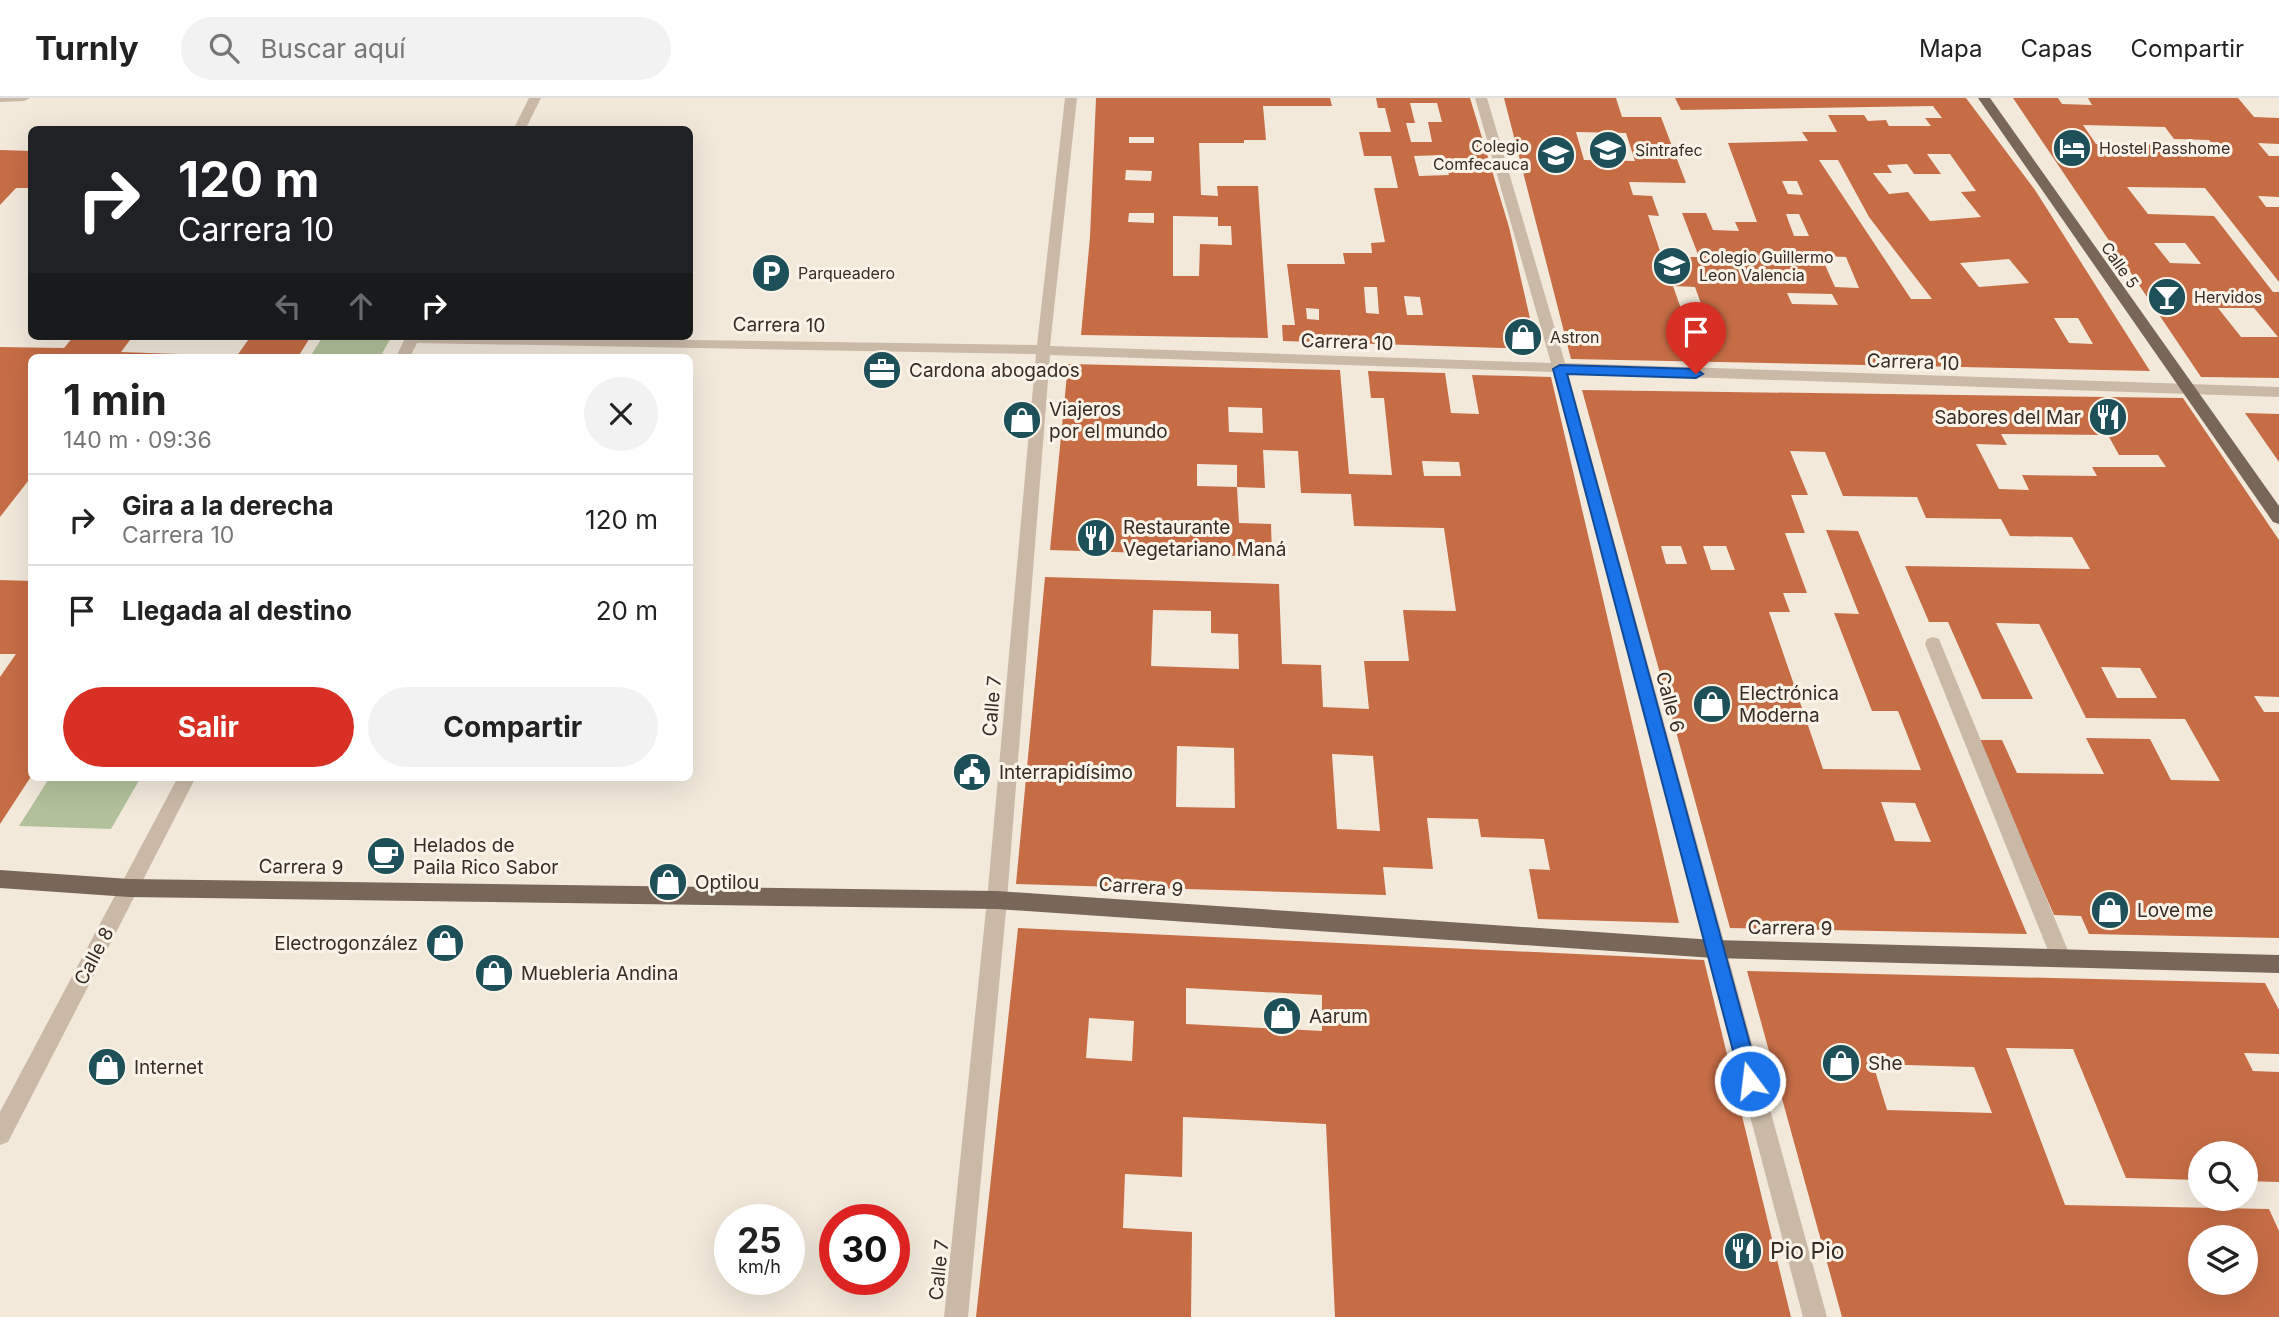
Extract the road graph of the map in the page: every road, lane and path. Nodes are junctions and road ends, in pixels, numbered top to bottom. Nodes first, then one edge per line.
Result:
1 (15, 98) edge
2 (24, 98) edge
3 (535, 98) edge
4 (1071, 98) edge
5 (1481, 98) edge
6 (1984, 98) edge
7 (0, 99) edge
8 (0, 114) edge
9 (521, 126) edge
10 (558, 340) edge
11 (1043, 350) junction
12 (1560, 369) junction
13 (2188, 391) junction
14 (2279, 393) edge
15 (2279, 518) edge
16 (1933, 644) dead end
17 (185, 781) edge
18 (0, 879) edge
19 (130, 888) junction
20 (997, 900) junction
21 (1714, 949) junction
22 (2061, 958) junction
23 (2279, 964) edge
24 (0, 1133) edge
25 (956, 1317) edge
26 (1815, 1317) edge

1 - 2 street
1 - 7 street
1 - 8 street
3 - 9 street
4 - 11 street, Calle 7
5 - 12 street, Calle 6
6 - 13 main road, Calle 5
10 - 11 street, Carrera 10
11 - 12 street, Carrera 10
11 - 20 street, Calle 7
12 - 13 street, Carrera 10
12 - 21 street, Calle 6
13 - 14 street, Carrera 10
13 - 15 main road, Calle 5
16 - 22 street
17 - 19 street, Calle 8
18 - 19 main road, Carrera 9
19 - 20 main road, Carrera 9
19 - 24 street, Calle 8
20 - 21 main road, Carrera 9
20 - 25 street, Calle 7
21 - 22 main road, Carrera 9
21 - 26 street, Calle 6
22 - 23 main road, Carrera 9

